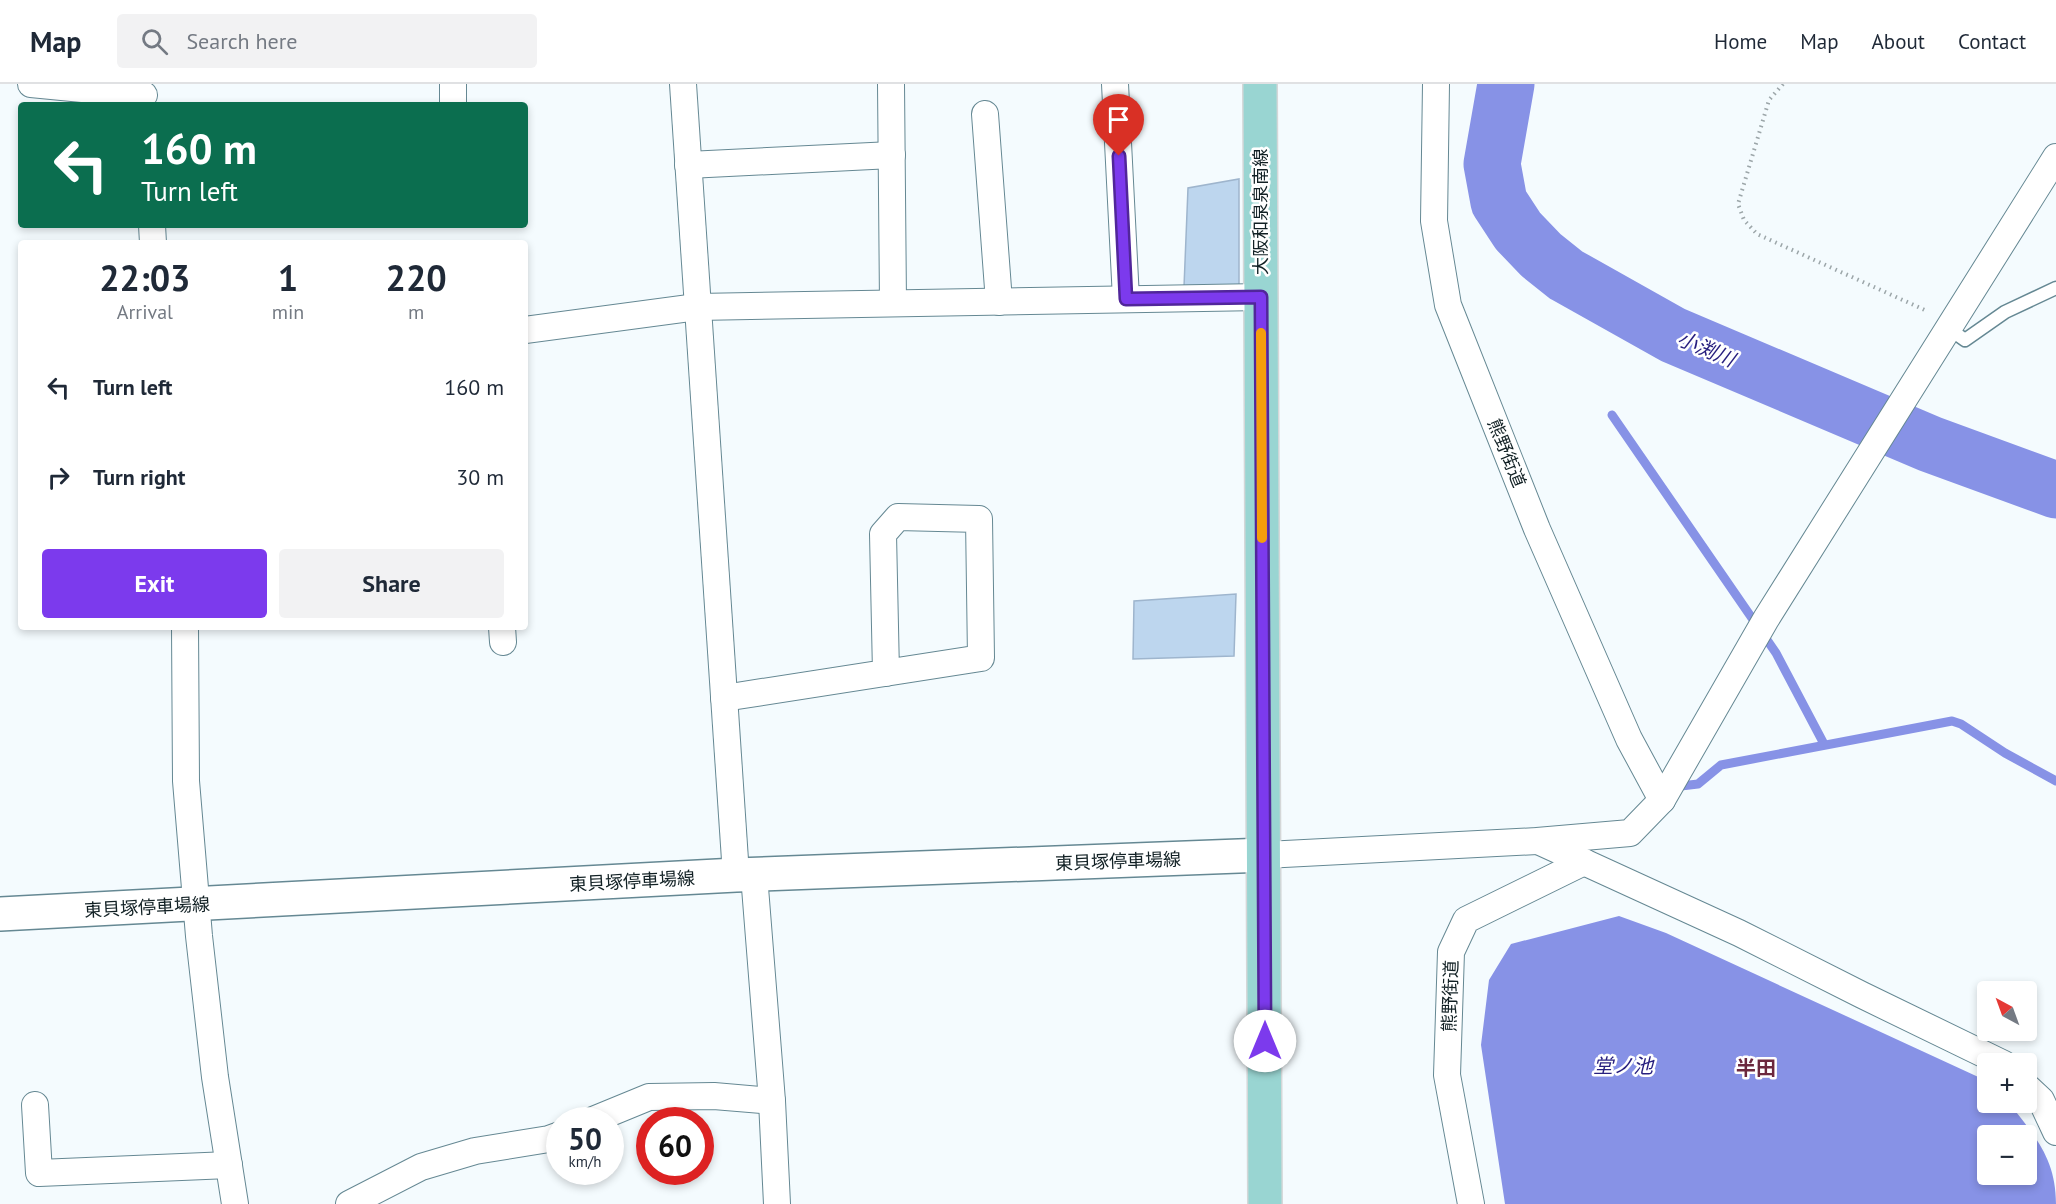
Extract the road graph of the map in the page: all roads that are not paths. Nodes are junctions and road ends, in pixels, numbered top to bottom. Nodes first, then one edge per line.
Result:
1 (31, 84) edge
2 (453, 84) edge
3 (683, 84) edge
4 (891, 84) edge
5 (1115, 84) edge
6 (1260, 84) edge
7 (1436, 84) edge
8 (144, 95) edge
9 (453, 102) edge
10 (985, 114) dead end
11 (892, 155) junction
12 (2056, 157) edge
13 (688, 165) junction
14 (2056, 288) edge
15 (1261, 297) junction
16 (1126, 299) junction
17 (999, 302) junction
18 (893, 303) junction
19 (697, 307) junction
20 (1948, 328) junction
21 (528, 330) edge
22 (185, 630) edge
23 (886, 672) junction
24 (724, 698) junction
25 (1662, 800) junction
26 (1537, 841) junction
27 (1265, 855) junction
28 (1584, 862) junction
29 (745, 875) junction
30 (197, 905) junction
31 (0, 914) edge
32 (1981, 1053) edge
33 (2037, 1096) edge
34 (772, 1101) junction
35 (35, 1105) dead end
36 (624, 1107) edge
37 (2056, 1132) edge
38 (546, 1139) edge
39 (229, 1165) junction
40 (236, 1204) edge
41 (349, 1204) edge
42 (777, 1204) edge
43 (1265, 1204) edge
44 (1471, 1204) edge

1 - 8 street
2 - 9 street
3 - 13 street
4 - 11 street
5 - 16 street
6 - 15 main road, 大阪和泉泉南線
7 - 25 street, 熊野街道
10 - 17 street
11 - 13 street
11 - 18 street
12 - 20 street
13 - 19 street
14 - 20 lane
15 - 16 street
15 - 27 main road, 大阪和泉泉南線
16 - 17 street
17 - 18 street
18 - 19 street
19 - 21 street
19 - 24 street
20 - 25 street
22 - 30 street
23 - 23 street
23 - 24 street
24 - 29 street
25 - 26 street
26 - 27 street
26 - 28 street
27 - 29 main road, 東貝塚停車場線
27 - 43 main road, 大阪和泉泉南線
28 - 32 street
28 - 44 street, 熊野街道
29 - 30 main road, 東貝塚停車場線
29 - 34 street
30 - 31 main road, 東貝塚停車場線
30 - 39 street
33 - 37 street
34 - 36 street
34 - 42 street
35 - 39 street
38 - 41 street
39 - 40 street

